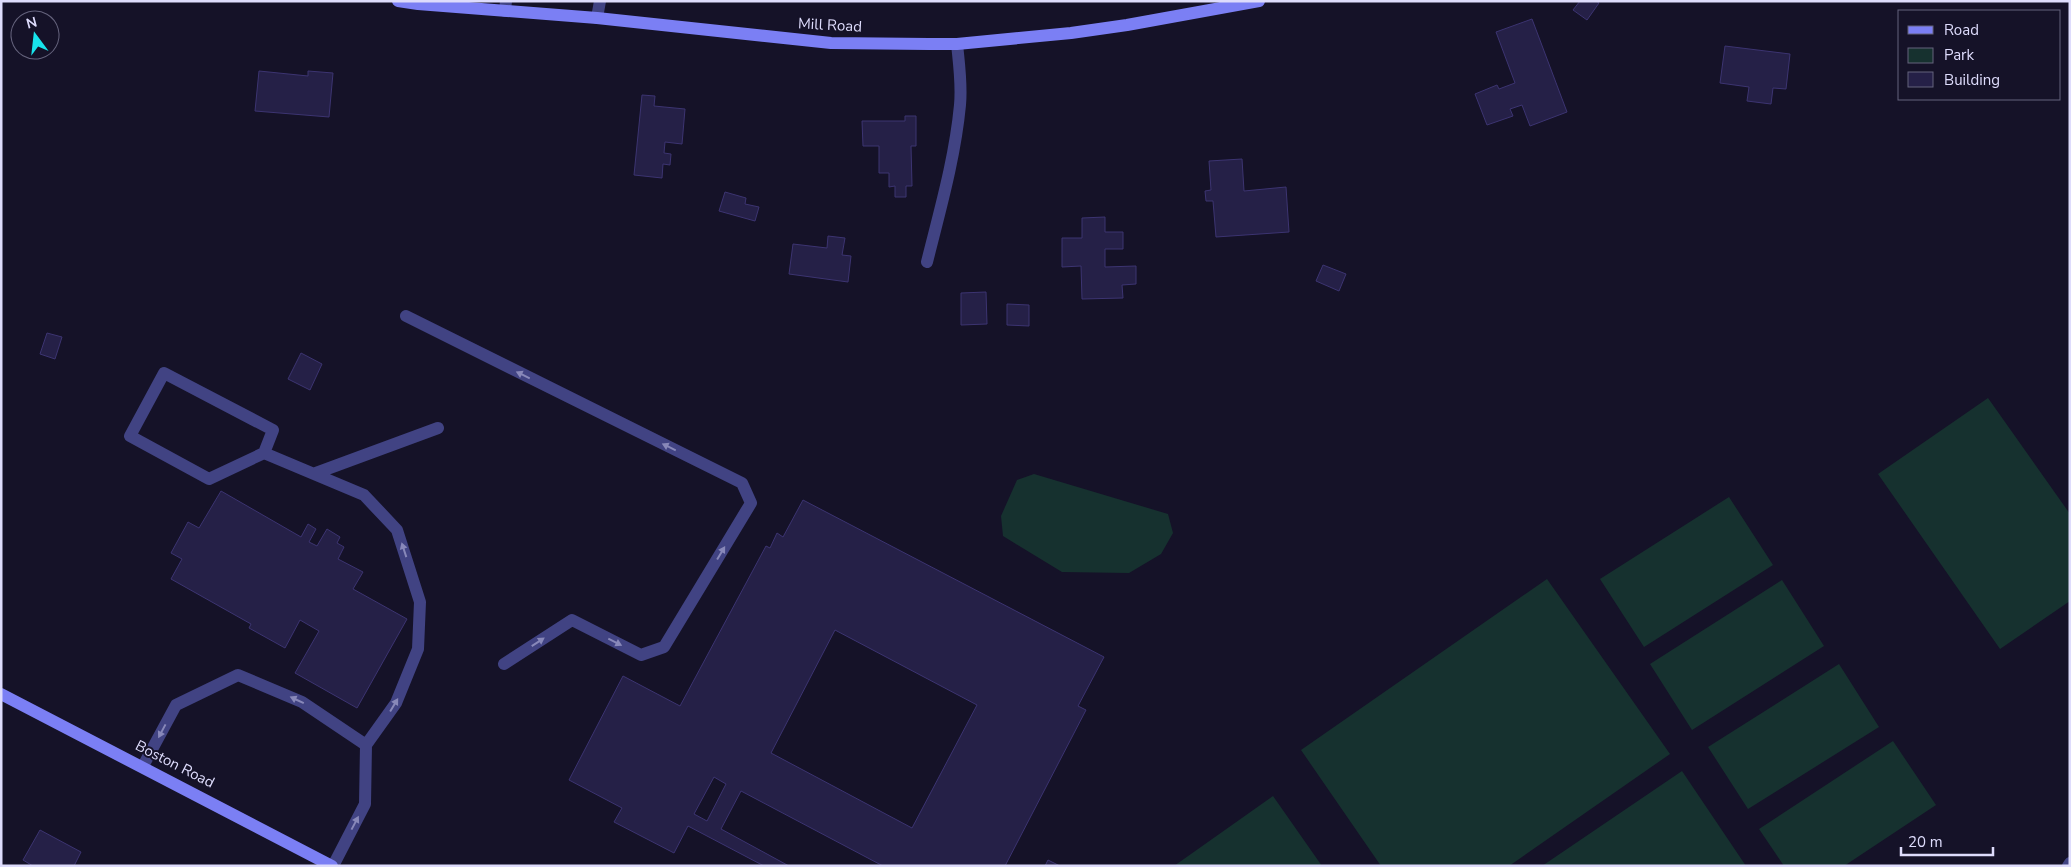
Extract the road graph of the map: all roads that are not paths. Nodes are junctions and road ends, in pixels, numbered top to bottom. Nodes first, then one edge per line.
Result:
1 (398, 1) edge
2 (600, 1) edge
3 (1259, 1) edge
4 (505, 6) edge
5 (598, 18) junction
6 (957, 44) junction
7 (927, 262) dead end
8 (406, 316) dead end
9 (438, 428) dead end
10 (264, 453) junction
11 (316, 473) junction
12 (504, 664) dead end
13 (1, 694) edge
14 (366, 744) junction
15 (143, 766) junction
16 (332, 866) edge

1 - 4 main road, Mill Road
2 - 5 street
3 - 6 main road, Mill Road
4 - 5 main road, Mill Road
5 - 6 main road, Mill Road
6 - 7 street
12 -> 8 street
9 - 11 street
10 - 10 street
10 - 11 street
14 -> 11 street
13 - 15 main road, Boston Road
14 -> 15 street
16 -> 14 street
15 - 16 main road, Boston Road

